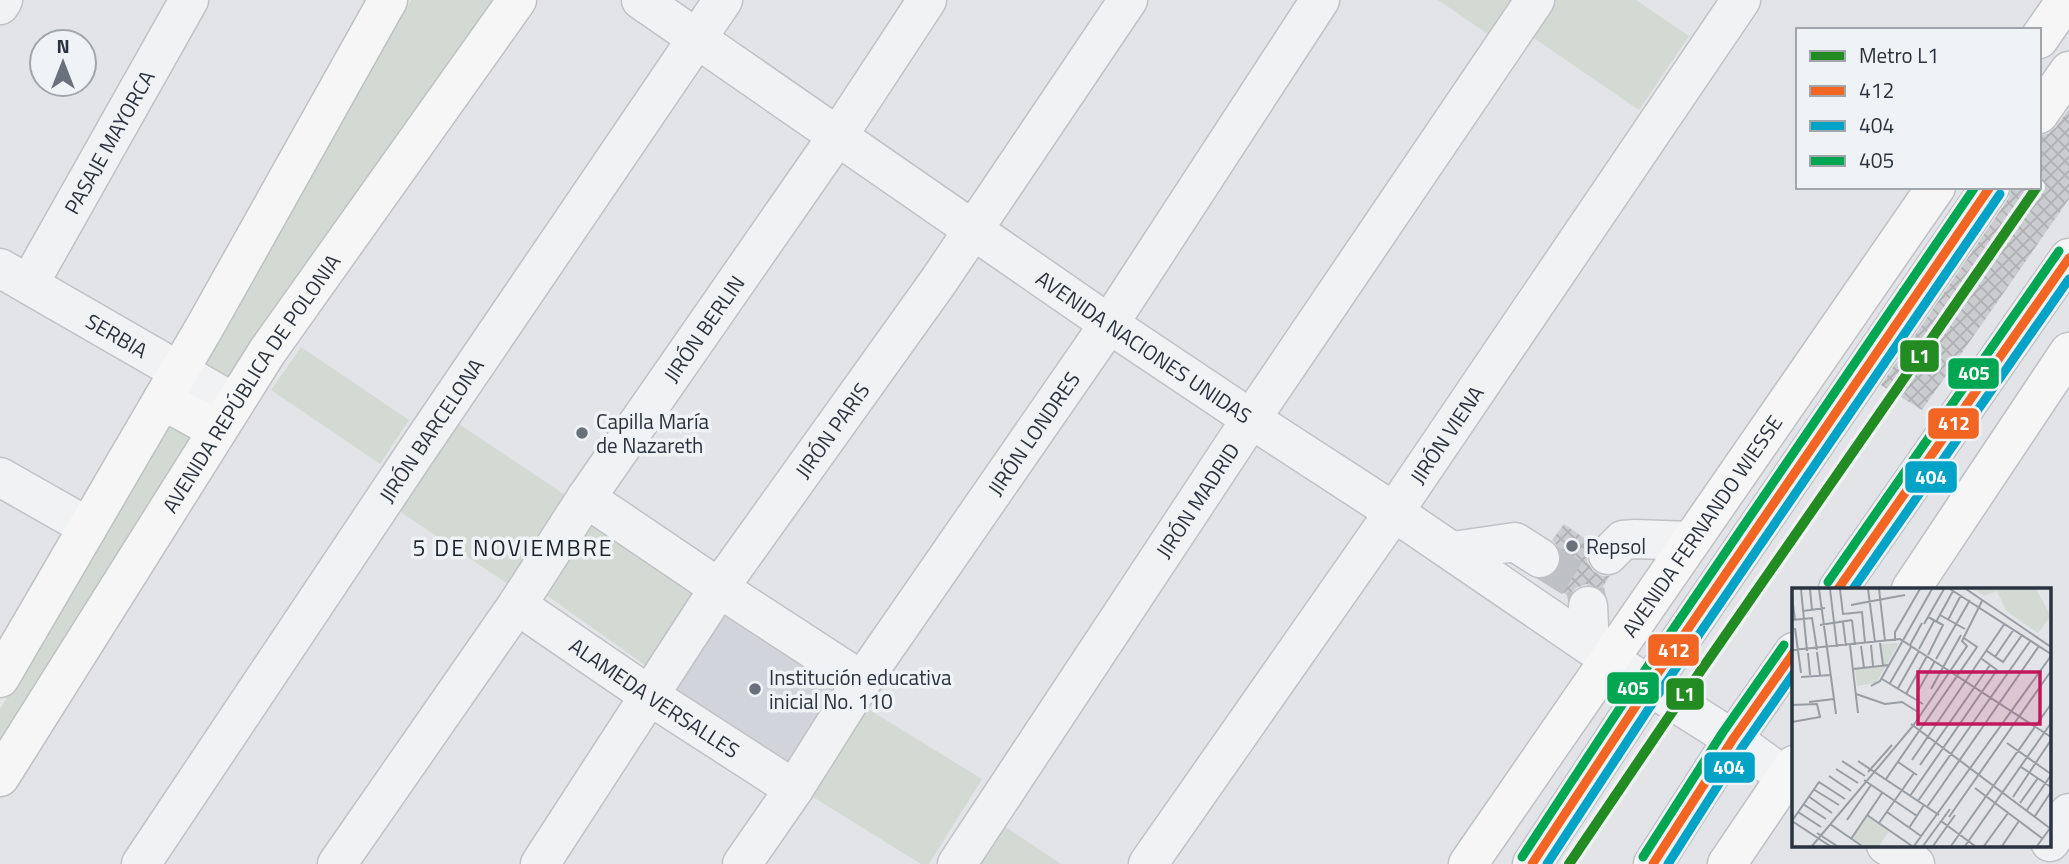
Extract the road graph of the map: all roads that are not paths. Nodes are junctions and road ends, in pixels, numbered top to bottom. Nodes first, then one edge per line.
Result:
1 (3, 0) edge
2 (189, 0) edge
3 (388, 0) edge
4 (517, 0) edge
5 (641, 0) edge
6 (723, 0) edge
7 (927, 0) edge
8 (1128, 0) edge
9 (1320, 0) edge
10 (1535, 0) edge
11 (1741, 0) edge
12 (2066, 0) edge
13 (0, 5) edge
14 (2041, 36) edge
15 (697, 38) junction
16 (2069, 71) edge
17 (2041, 111) edge
18 (838, 135) junction
19 (1935, 189) edge
20 (1989, 189) edge
21 (973, 229) junction
22 (2069, 258) edge
23 (14, 276) edge
24 (1109, 324) junction
25 (2069, 352) edge
26 (170, 386) junction
27 (226, 417) junction
28 (1251, 419) junction
29 (0, 477) edge
30 (586, 498) junction
31 (1394, 512) junction
32 (88, 527) junction
33 (1692, 541) junction
34 (1453, 551) junction
35 (1608, 555) dead end
36 (1540, 558) tunnel mouth
37 (719, 588) junction
38 (1839, 588) edge
39 (1912, 588) edge
40 (517, 605) junction
41 (1588, 606) tunnel mouth
42 (1600, 652) junction
43 (1792, 655) edge
44 (2, 668) edge
45 (862, 681) junction
46 (1650, 686) junction
47 (650, 696) junction
48 (1733, 739) junction
49 (1792, 775) edge
50 (0, 777) edge
51 (794, 789) junction
52 (2069, 813) edge
53 (2052, 839) edge
54 (1888, 846) edge
55 (2048, 846) edge
56 (141, 864) edge
57 (337, 864) edge
58 (540, 864) edge
59 (743, 864) edge
60 (957, 864) edge
61 (1148, 864) edge
62 (1468, 864) edge
63 (1532, 864) edge
64 (1653, 864) edge
65 (1727, 864) edge
66 (1915, 864) edge
67 (2036, 864) edge

1 - 13 street
2 - 23 street, PASAJE MAYORCA
3 - 26 main road
4 - 27 main road, AVENIDA REPÚBLICA DE POLONIA
5 - 15 street, AVENIDA NACIONES UNIDAS
6 - 15 street, JIRÓN BARCELONA
7 - 18 street, JIRÓN BERLIN
8 - 21 street, JIRÓN PARIS
9 - 24 street, JIRÓN LONDRES
10 - 28 street, JIRÓN MADRID
11 - 31 street, JIRÓN VIENA
12 - 14 main road
15 - 18 street, AVENIDA NACIONES UNIDAS
15 - 56 street, JIRÓN BARCELONA
16 - 17 main road
18 - 21 street, AVENIDA NACIONES UNIDAS
18 - 30 street, JIRÓN BERLIN
19 - 33 main road, AVENIDA FERNANDO WIESSE
20 - 46 main road
21 - 24 street, AVENIDA NACIONES UNIDAS
21 - 37 street, JIRÓN PARIS
22 - 38 main road
23 - 26 street, SERBIA
24 - 28 street, AVENIDA NACIONES UNIDAS
24 - 45 street, JIRÓN LONDRES
25 - 39 main road
26 - 27 street, SERBIA
26 - 32 main road
27 - 50 main road, AVENIDA REPÚBLICA DE POLONIA
28 - 31 street, AVENIDA NACIONES UNIDAS
28 - 60 street, JIRÓN MADRID
29 - 32 street
30 - 37 street
30 - 40 street, JIRÓN BERLIN
31 - 34 street, AVENIDA NACIONES UNIDAS
31 - 61 street, JIRÓN VIENA
32 - 44 main road
33 - 35 street
33 - 42 main road, AVENIDA FERNANDO WIESSE
34 - 36 street
34 - 42 street, AVENIDA NACIONES UNIDAS
37 - 45 street
37 - 47 street, JIRÓN PARIS
40 - 47 street, ALAMEDA VERSALLES
40 - 57 street, JIRÓN BERLIN
41 - 42 street
42 - 46 street, AVENIDA NACIONES UNIDAS
42 - 62 main road, AVENIDA FERNANDO WIESSE
43 - 48 main road
45 - 51 street, JIRÓN LONDRES
46 - 48 street, AVENIDA NACIONES UNIDAS
46 - 63 main road
47 - 51 street, ALAMEDA VERSALLES
47 - 58 street, JIRÓN PARIS
48 - 49 street, AVENIDA NACIONES UNIDAS
48 - 64 main road
49 - 65 main road
51 - 59 street, JIRÓN LONDRES
52 - 53 street
54 - 66 street
55 - 67 street

